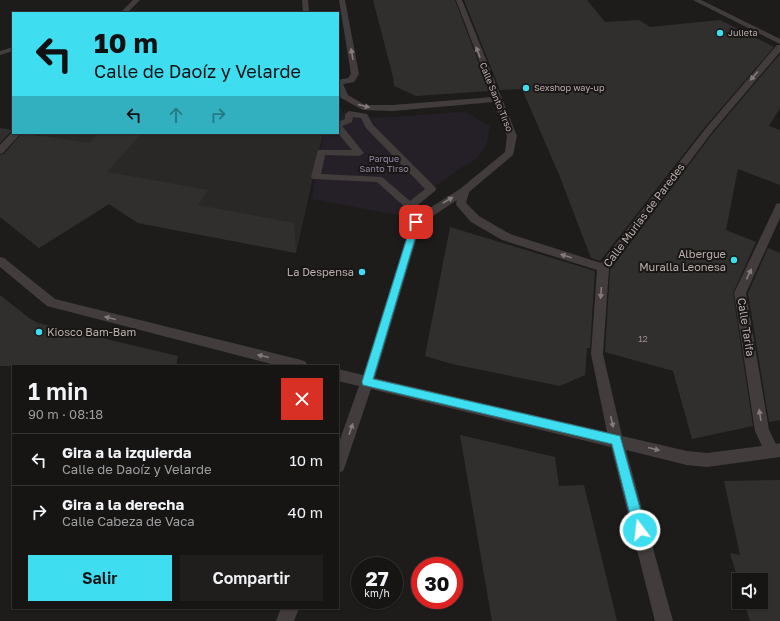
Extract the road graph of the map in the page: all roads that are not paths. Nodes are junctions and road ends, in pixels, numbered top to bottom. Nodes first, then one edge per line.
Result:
1 (137, 0) edge
2 (305, 0) edge
3 (342, 0) edge
4 (459, 0) edge
5 (696, 0) edge
6 (123, 10) edge
7 (306, 12) edge
8 (780, 42) edge
9 (780, 47) edge
10 (12, 49) edge
11 (0, 53) edge
12 (339, 82) edge
13 (496, 99) junction
14 (339, 125) edge
15 (339, 127) edge
16 (15, 134) edge
17 (0, 151) edge
18 (464, 191) junction
19 (780, 208) edge
20 (0, 261) edge
21 (602, 268) junction
22 (297, 365) edge
23 (339, 375) edge
24 (367, 382) junction
25 (616, 440) junction
26 (776, 451) edge
27 (339, 463) edge
28 (290, 609) edge
29 (285, 621) edge
30 (664, 621) edge

1 - 6 street
2 - 7 street
12 -> 3 street
13 -> 4 street, Calle Santo Tirso
5 - 8 street
9 -> 21 street, Calle Murias de Paredes
10 - 11 street
12 -> 13 street
13 - 18 street, Calle Santo Tirso
14 - 15 street
16 - 17 street
21 -> 18 street
24 -> 18 street, Calle Santo Tirso
26 -> 19 street, Calle Tarifa
22 -> 20 street
21 -> 25 street, Calle Murias de Paredes
23 - 24 street
24 - 25 street
27 -> 24 street
25 -> 26 street
25 - 30 street, Calle Murias de Paredes
28 - 29 street

